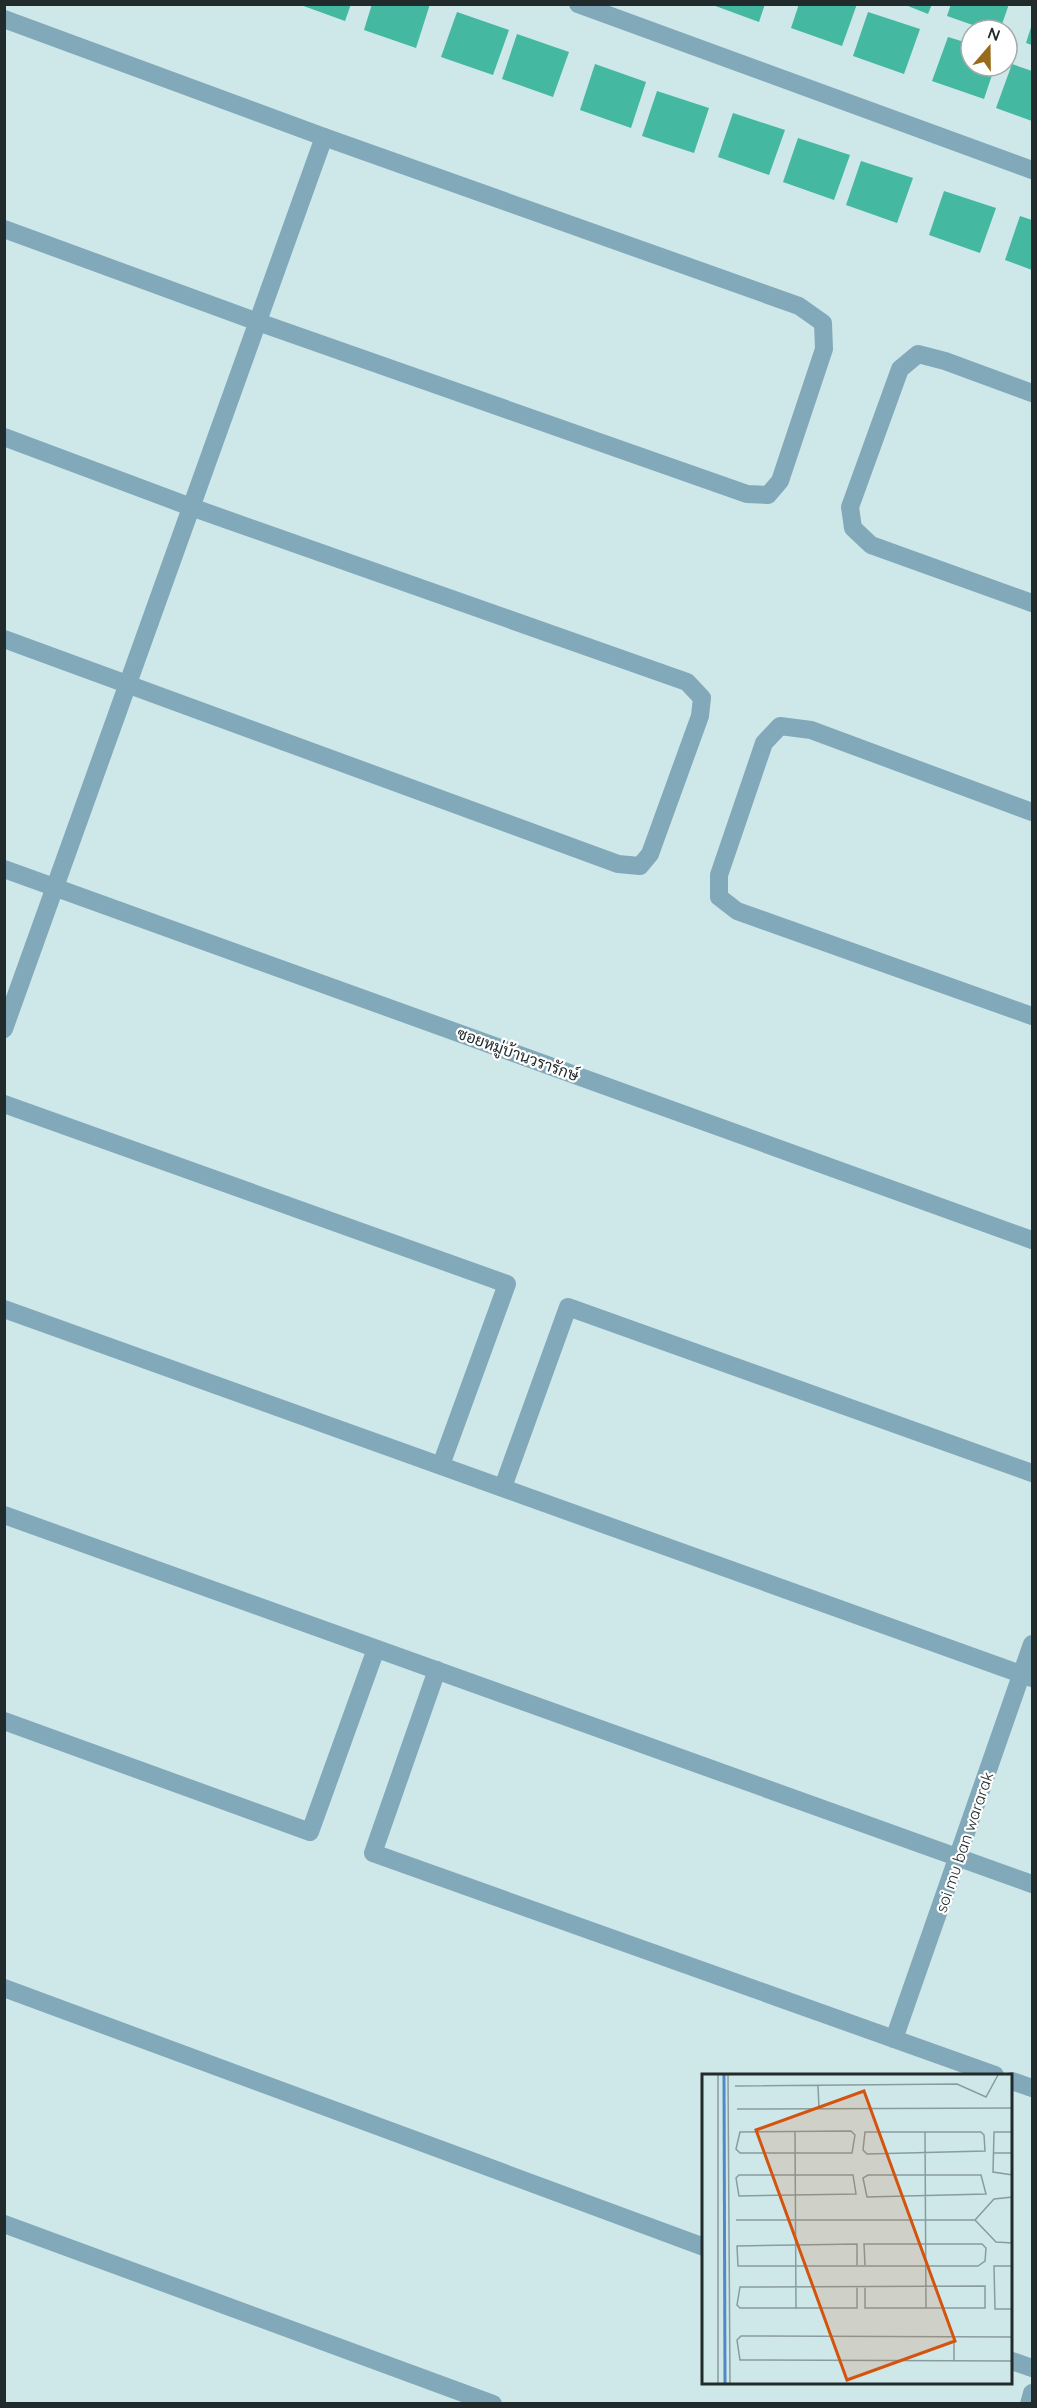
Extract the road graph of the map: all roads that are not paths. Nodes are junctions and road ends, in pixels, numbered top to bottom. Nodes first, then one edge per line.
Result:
1 (578, 4) edge
2 (603, 9) edge
3 (4, 19) edge
4 (324, 137) junction
5 (1032, 170) edge
6 (4, 229) edge
7 (258, 322) junction
8 (1032, 393) edge
9 (4, 437) edge
10 (191, 507) junction
11 (1032, 603) edge
12 (4, 639) edge
13 (128, 685) junction
14 (1032, 812) edge
15 (4, 869) edge
16 (56, 887) junction
17 (1032, 1016) edge
18 (4, 1029) edge
19 (4, 1104) edge
20 (1032, 1240) edge
21 (4, 1309) edge
22 (441, 1466) junction
23 (1032, 1473) edge
24 (503, 1487) junction
25 (4, 1515) edge
26 (1032, 1644) edge
27 (376, 1649) junction
28 (437, 1670) junction
29 (1027, 1676) edge
30 (4, 1721) edge
31 (958, 1857) junction
32 (1032, 1884) edge
33 (4, 1988) edge
34 (894, 2039) junction
35 (992, 2074) edge
36 (1013, 2082) edge
37 (1032, 2088) edge
38 (4, 2224) edge
39 (702, 2246) edge
40 (1013, 2362) edge
41 (1032, 2368) edge
42 (1032, 2393) edge
43 (493, 2403) edge
44 (1029, 2403) edge

1 - 2 street
2 - 5 street
3 - 4 street
4 - 7 street
4 - 7 street
6 - 7 street
7 - 10 street
8 - 11 street
9 - 10 street
10 - 13 street
10 - 13 street
12 - 13 street
13 - 16 street
14 - 17 street
15 - 16 street, ซอยหมู่บ้านวรารักษ์
16 - 18 street
16 - 20 street, ซอยหมู่บ้านวรารักษ์
19 - 22 street
21 - 22 street
22 - 24 street
23 - 24 street
24 - 29 street
25 - 27 street
26 - 29 street, soi mu ban wararak
27 - 28 street
27 - 30 street
28 - 31 street
28 - 34 street
29 - 31 street, soi mu ban wararak
31 - 32 street
31 - 34 street, soi mu ban wararak
33 - 39 street
34 - 35 street
36 - 37 street
38 - 43 street
40 - 41 street
42 - 44 street

